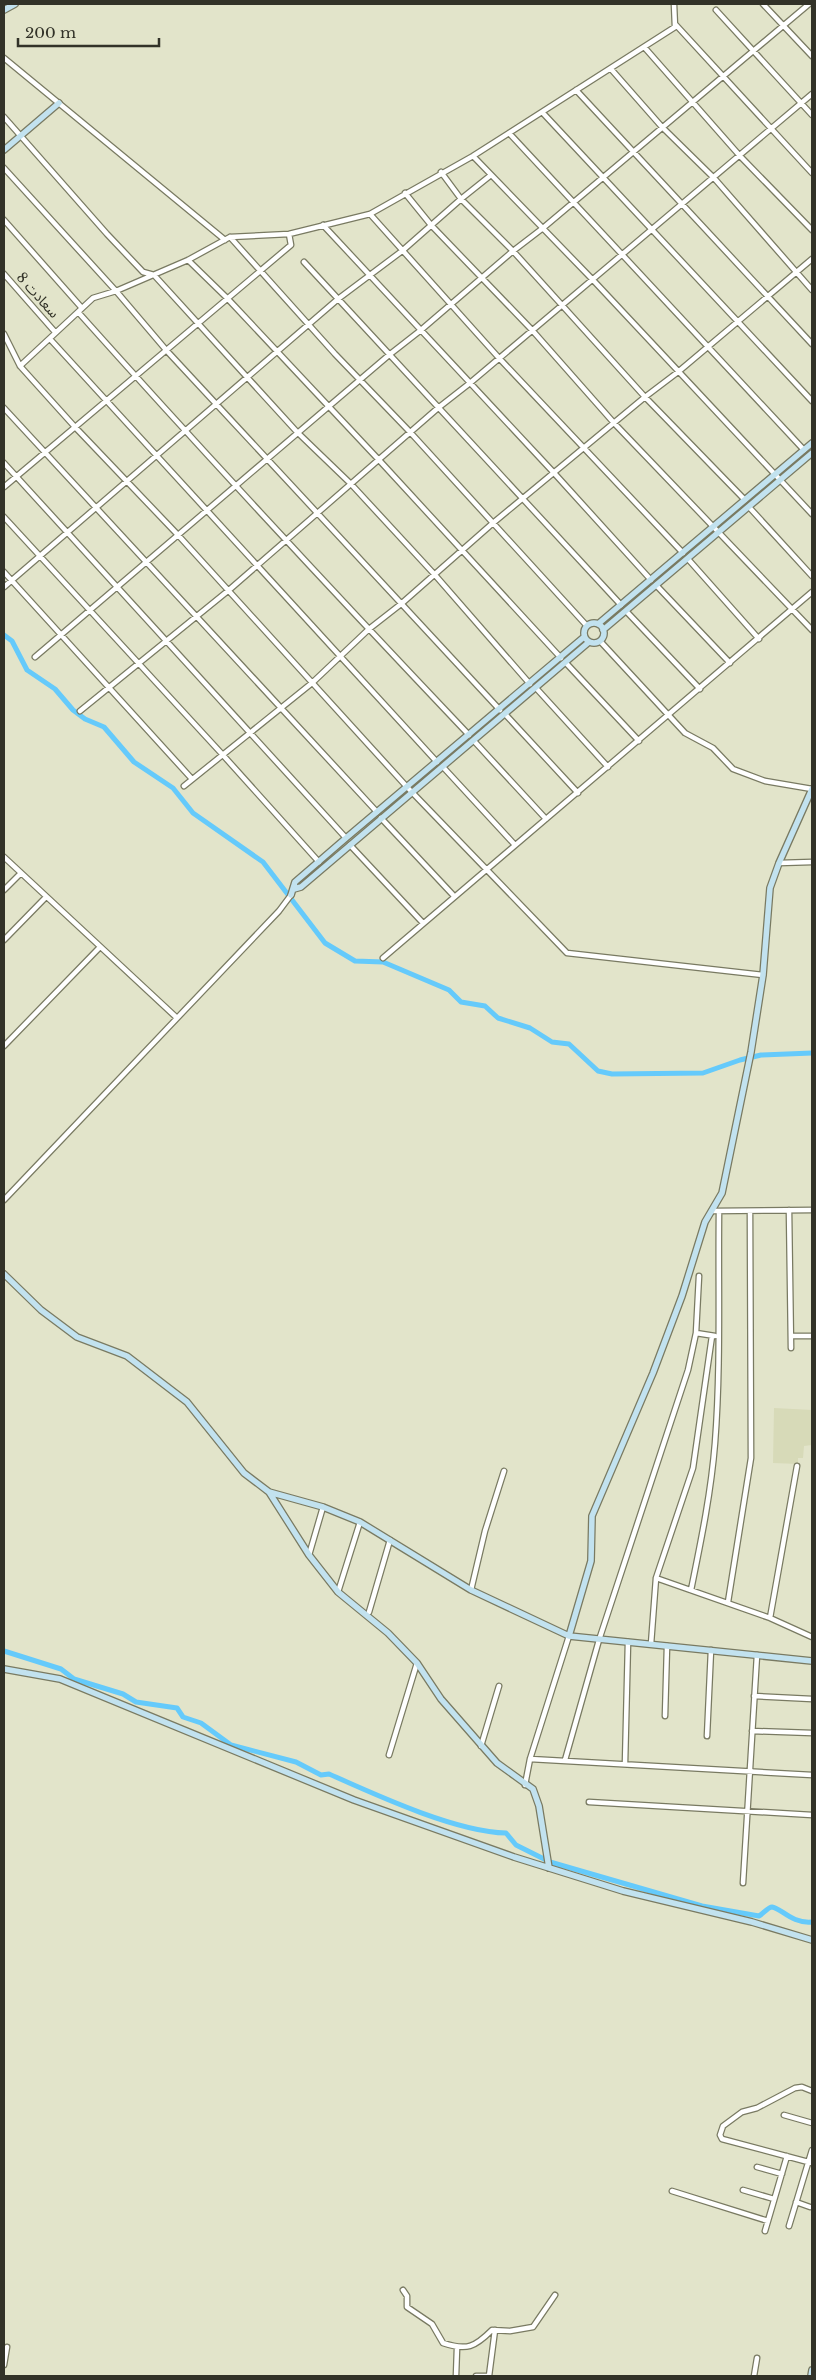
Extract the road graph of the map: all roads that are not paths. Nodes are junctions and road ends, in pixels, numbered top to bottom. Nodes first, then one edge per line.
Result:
1 (15, 4) edge
2 (674, 4) edge
3 (763, 4) edge
4 (809, 4) edge
5 (4, 8) edge
6 (716, 10) dead end
7 (676, 25) junction
8 (783, 25) junction
9 (645, 48) junction
10 (753, 50) junction
11 (812, 56) edge
12 (4, 58) edge
13 (610, 68) junction
14 (722, 76) junction
15 (576, 90) junction
16 (812, 94) edge
17 (692, 101) junction
18 (59, 103) junction
19 (802, 103) junction
20 (542, 112) junction
21 (812, 115) edge
22 (4, 117) edge
23 (662, 127) junction
24 (772, 129) junction
25 (508, 133) junction
26 (20, 136) junction
27 (4, 150) edge
28 (633, 152) junction
29 (472, 156) junction
30 (740, 156) junction
31 (4, 168) edge
32 (441, 172) junction
33 (812, 173) edge
34 (491, 175) junction
35 (604, 177) junction
36 (714, 178) junction
37 (404, 193) junction
38 (461, 199) junction
39 (574, 202) junction
40 (683, 204) junction
41 (370, 214) junction
42 (4, 220) edge
43 (323, 225) junction
44 (432, 225) junction
45 (544, 228) junction
46 (653, 229) junction
47 (812, 230) edge
48 (289, 234) junction
49 (230, 237) junction
50 (225, 240) junction
51 (402, 251) junction
52 (513, 251) junction
53 (622, 256) junction
54 (812, 259) edge
55 (188, 260) junction
56 (304, 262) dead end
57 (259, 270) junction
58 (796, 273) junction
59 (4, 274) edge
60 (154, 275) junction
61 (371, 276) junction
62 (482, 278) junction
63 (593, 280) junction
64 (812, 290) edge
65 (116, 292) junction
66 (767, 297) junction
67 (227, 298) junction
68 (338, 299) junction
69 (450, 303) junction
70 (562, 303) junction
71 (80, 309) junction
72 (198, 322) junction
73 (738, 322) junction
74 (310, 325) junction
75 (421, 330) junction
76 (532, 330) junction
77 (55, 332) junction
78 (4, 334) edge
79 (50, 339) junction
80 (812, 344) edge
81 (708, 347) junction
82 (167, 351) junction
83 (277, 352) junction
84 (389, 355) junction
85 (499, 358) junction
86 (20, 366) junction
87 (678, 372) junction
88 (135, 376) junction
89 (248, 376) junction
90 (360, 379) junction
91 (470, 383) junction
92 (645, 397) junction
93 (106, 399) junction
94 (812, 401) edge
95 (216, 405) junction
96 (328, 407) junction
97 (4, 408) edge
98 (438, 408) junction
99 (614, 423) junction
100 (75, 427) junction
101 (184, 431) junction
102 (297, 432) junction
103 (410, 432) junction
104 (812, 443) edge
105 (584, 449) junction
106 (804, 450) junction
107 (44, 452) junction
108 (812, 453) edge
109 (156, 455) junction
110 (268, 460) junction
111 (379, 460) junction
112 (4, 463) edge
113 (555, 474) junction
114 (775, 474) junction
115 (17, 476) junction
116 (780, 480) junction
117 (126, 481) junction
118 (237, 484) junction
119 (351, 484) junction
120 (4, 487) edge
121 (523, 497) junction
122 (746, 500) junction
123 (750, 507) junction
124 (95, 508) junction
125 (206, 510) junction
126 (318, 513) junction
127 (812, 514) edge
128 (4, 517) edge
129 (493, 523) junction
130 (713, 528) junction
131 (67, 532) junction
132 (719, 534) junction
133 (178, 535) junction
134 (286, 539) junction
135 (463, 550) junction
136 (683, 553) junction
137 (39, 556) junction
138 (688, 559) junction
139 (145, 562) junction
140 (256, 565) junction
141 (4, 572) edge
142 (435, 575) junction
143 (812, 576) edge
144 (12, 580) junction
145 (651, 580) junction
146 (656, 585) junction
147 (4, 586) edge
148 (117, 588) junction
149 (229, 590) junction
150 (812, 592) edge
151 (401, 604) junction
152 (621, 605) junction
153 (89, 610) junction
154 (626, 610) junction
155 (793, 610) junction
156 (196, 616) junction
157 (598, 624) junction
158 (587, 626) junction
159 (369, 630) junction
160 (603, 630) junction
161 (812, 630) edge
162 (62, 634) junction
163 (759, 639) junction
164 (167, 640) junction
165 (587, 640) junction
166 (600, 641) junction
167 (341, 655) junction
168 (35, 657) dead end
169 (560, 658) junction
170 (138, 662) junction
171 (566, 662) junction
172 (730, 664) junction
173 (312, 683) junction
174 (530, 684) junction
175 (109, 687) junction
176 (536, 688) junction
177 (700, 689) junction
178 (280, 708) junction
179 (500, 710) junction
180 (80, 711) dead end
181 (505, 714) junction
182 (670, 714) junction
183 (251, 732) junction
184 (469, 735) junction
185 (474, 741) junction
186 (639, 741) junction
187 (222, 754) junction
188 (437, 762) junction
189 (443, 767) junction
190 (608, 767) junction
191 (192, 779) junction
192 (184, 786) dead end
193 (407, 787) junction
194 (812, 789) edge
195 (412, 792) junction
196 (578, 793) junction
197 (377, 812) junction
198 (381, 818) junction
199 (546, 819) junction
200 (346, 838) junction
201 (515, 844) junction
202 (350, 845) junction
203 (4, 857) edge
204 (319, 862) junction
205 (779, 862) junction
206 (812, 862) edge
207 (485, 868) junction
208 (21, 873) junction
209 (294, 889) junction
210 (4, 890) edge
211 (46, 896) junction
212 (291, 896) joint
213 (454, 896) junction
214 (423, 923) junction
215 (4, 940) edge
216 (100, 947) junction
217 (383, 958) dead end
218 (763, 975) junction
219 (177, 1018) junction
220 (4, 1045) edge
221 (4, 1200) edge
222 (789, 1210) junction
223 (812, 1210) edge
224 (716, 1211) junction
225 (750, 1211) junction
226 (4, 1274) edge
227 (699, 1276) dead end
228 (696, 1333) junction
229 (712, 1336) junction
230 (791, 1336) junction
231 (812, 1336) edge
232 (718, 1337) junction
233 (791, 1348) dead end
234 (796, 1466) dead end
235 (504, 1471) dead end
236 (269, 1492) junction
237 (323, 1507) junction
238 (360, 1522) junction
239 (390, 1540) junction
240 (309, 1555) junction
241 (656, 1578) junction
242 (471, 1590) junction
243 (691, 1590) junction
244 (338, 1592) junction
245 (728, 1602) junction
246 (369, 1612) dead end
247 (770, 1618) junction
248 (569, 1636) junction
249 (812, 1637) edge
250 (599, 1640) junction
251 (628, 1642) junction
252 (651, 1644) junction
253 (666, 1646) junction
254 (711, 1650) junction
255 (757, 1655) junction
256 (812, 1661) edge
257 (417, 1663) junction
258 (4, 1669) edge
259 (499, 1686) dead end
260 (754, 1696) junction
261 (812, 1699) edge
262 (665, 1716) dead end
263 (752, 1731) junction
264 (812, 1733) edge
265 (707, 1736) dead end
266 (481, 1746) junction
267 (389, 1754) dead end
268 (530, 1759) junction
269 (565, 1760) junction
270 (624, 1764) junction
271 (751, 1771) junction
272 (812, 1775) edge
273 (525, 1785) junction
274 (589, 1802) dead end
275 (749, 1812) junction
276 (812, 1814) edge
277 (549, 1868) junction
278 (743, 1883) dead end
279 (812, 1940) edge
280 (812, 2092) edge
281 (784, 2115) dead end
282 (812, 2123) edge
283 (812, 2150) edge
284 (787, 2156) junction
285 (811, 2162) edge
286 (757, 2167) dead end
287 (782, 2174) junction
288 (672, 2190) dead end
289 (743, 2190) dead end
290 (774, 2199) junction
291 (796, 2202) junction
292 (810, 2206) dead end
293 (768, 2221) junction
294 (789, 2226) dead end
295 (765, 2231) dead end
296 (403, 2290) dead end
297 (555, 2295) dead end
298 (495, 2330) junction
299 (7, 2348) dead end
300 (457, 2348) junction
301 (758, 2358) dead end
302 (4, 2365) edge
303 (812, 2370) edge
304 (456, 2376) edge
305 (476, 2376) edge
306 (754, 2376) edge
307 (811, 2376) edge

1 - 5 street
2 - 7 street
3 - 8 street
4 - 8 street
6 - 10 street
7 - 9 street
7 - 14 street
8 - 10 street
8 - 11 street
9 - 13 street
9 - 17 street
10 - 14 street
10 - 19 street
12 - 18 street
13 - 15 street
13 - 23 street
14 - 17 street
14 - 24 street
15 - 20 street
15 - 28 street
16 - 19 street
17 - 23 street
17 - 30 street
18 - 26 street
18 - 50 street
19 - 21 street
19 - 24 street
20 - 25 street
20 - 35 street
22 - 26 street
23 - 28 street
23 - 36 street
24 - 30 street
24 - 33 street
25 - 29 street
25 - 39 street
26 - 27 street
26 - 60 street
28 - 35 street
28 - 40 street
29 - 32 street
29 - 34 street
30 - 36 street
30 - 47 street
31 - 65 street
32 - 37 street
32 - 38 street
34 - 38 street
34 - 45 street
35 - 39 street
35 - 46 street
36 - 40 street
36 - 58 street
37 - 41 street
37 - 44 street
38 - 44 street
38 - 52 street
39 - 45 street
39 - 53 street
40 - 46 street
40 - 66 street
41 - 43 street
41 - 51 street
42 - 71 street
43 - 48 street
43 - 61 street
44 - 51 street
44 - 62 street
45 - 52 street
45 - 63 street
46 - 53 street
46 - 73 street
48 - 49 street
48 - 57 street
49 - 50 street
49 - 57 street
50 - 55 street
51 - 61 street
51 - 69 street
52 - 62 street
52 - 70 street
53 - 63 street
53 - 81 street
54 - 58 street
55 - 60 street
55 - 67 street
56 - 68 street
57 - 67 street
57 - 74 street
58 - 64 street
58 - 66 street
59 - 77 street, سعادت 8
60 - 65 street
60 - 72 street
61 - 68 street
61 - 75 street
62 - 69 street
62 - 76 street
63 - 70 street
63 - 87 street
65 - 71 street
65 - 82 street
66 - 73 street
66 - 80 street
67 - 72 street
67 - 83 street
68 - 74 street
68 - 84 street
69 - 75 street
69 - 85 street
70 - 76 street
70 - 92 street
71 - 77 street
71 - 88 street
72 - 82 street
72 - 89 street
73 - 81 street
73 - 94 street
74 - 83 street
74 - 90 street
75 - 84 street
75 - 91 street
76 - 85 street
76 - 99 street
77 - 79 street
78 - 86 street
79 - 86 street
79 - 93 street
81 - 87 street
81 - 106 street
82 - 88 street
82 - 95 street
83 - 89 street
83 - 96 street
84 - 90 street
84 - 98 street
85 - 91 street
85 - 105 street
86 - 100 street
87 - 92 street
87 - 114 street
88 - 93 street
88 - 101 street
89 - 95 street
89 - 102 street
90 - 96 street
90 - 103 street
91 - 98 street
91 - 113 street
92 - 99 street
92 - 122 street
93 - 100 street
93 - 109 street
95 - 101 street
95 - 110 street
96 - 102 street
96 - 111 street
97 - 107 street
98 - 103 street
98 - 121 street
99 - 105 street
99 - 130 street
100 - 107 street
100 - 117 street
101 - 109 street
101 - 118 street
102 - 110 street
102 - 119 street
103 - 111 street
103 - 129 street
104 - 106 street
105 - 113 street
105 - 136 street
106 - 114 street
107 - 115 street
107 - 124 street
108 - 116 street
109 - 117 street
109 - 125 street
110 - 118 street
110 - 126 street
111 - 119 street
111 - 135 street
112 - 115 street
113 - 121 street
113 - 145 street
114 - 116 street
114 - 122 street
115 - 120 street
115 - 131 street
116 - 123 street
116 - 127 street
117 - 124 street
117 - 133 street
118 - 125 street
118 - 134 street
119 - 126 street
119 - 142 street
121 - 129 street
121 - 152 street
122 - 130 street
123 - 132 street
123 - 143 street
124 - 131 street
124 - 139 street
125 - 133 street
125 - 140 street
126 - 134 street
126 - 151 street
128 - 137 street
129 - 135 street
129 - 158 street
130 - 132 street
130 - 136 street
131 - 137 street
131 - 148 street
132 - 138 street
132 - 155 street
133 - 139 street
133 - 149 street
134 - 140 street
134 - 159 street
135 - 142 street
135 - 169 street
136 - 145 street
137 - 144 street
137 - 153 street
138 - 146 street
138 - 163 street
139 - 148 street
139 - 156 street
140 - 149 street
140 - 167 street
141 - 144 street
142 - 151 street
142 - 174 street
144 - 147 street
144 - 162 street
145 - 152 street
146 - 154 street
146 - 172 street
148 - 153 street
148 - 164 street
149 - 156 street
149 - 173 street
150 - 155 street
151 - 159 street
151 - 179 street
152 - 157 street
153 - 162 street
153 - 170 street
154 - 160 street
154 - 177 street
155 - 161 street
155 - 163 street
156 - 164 street
156 - 178 street
157 - 158 street
157 - 160 street
158 - 165 street
159 - 167 street
159 - 184 street
160 - 166 street
162 - 168 street
162 - 175 street
163 - 172 street
164 - 170 street
164 - 183 street
165 - 166 street
165 - 169 street
165 - 171 street
166 - 182 street
167 - 173 street
167 - 188 street
169 - 174 street
170 - 175 street
170 - 187 street
171 - 176 street
171 - 186 street
172 - 177 street
173 - 178 street
173 - 193 street
174 - 179 street
175 - 180 street
175 - 191 street
176 - 181 street
176 - 190 street
177 - 182 street
178 - 183 street
178 - 197 street
179 - 184 street
181 - 185 street
181 - 196 street
182 - 186 street
182 - 194 street
183 - 187 street
183 - 200 street
184 - 188 street
185 - 189 street
185 - 199 street
186 - 190 street
187 - 191 street
187 - 204 street
188 - 193 street
189 - 195 street
189 - 201 street
190 - 196 street
191 - 192 street
193 - 195 street
193 - 197 street
194 - 205 street
195 - 198 street
195 - 207 street
196 - 199 street
197 - 200 street
198 - 202 street
198 - 213 street
199 - 201 street
200 - 204 street
201 - 207 street
202 - 209 street
202 - 214 street
203 - 208 street
204 - 209 street
205 - 206 street
205 - 218 street
207 - 213 street
207 - 218 street
208 - 210 street
208 - 211 street
209 - 212 street
211 - 215 street
211 - 216 street
212 - 219 street
213 - 214 street
214 - 217 street
216 - 219 street
216 - 220 street
218 - 224 street
219 - 221 street
222 - 223 street
222 - 225 street
222 - 230 street
224 - 225 street
224 - 232 street
224 - 248 street
225 - 245 street
226 - 236 street
227 - 228 street
228 - 229 street
228 - 250 street
229 - 232 street
229 - 241 street
230 - 231 street
230 - 233 street
232 - 243 street
234 - 247 street
235 - 242 street
236 - 237 street
236 - 240 street
237 - 238 street
237 - 240 street
238 - 239 street
238 - 244 street
239 - 242 street
239 - 246 street
240 - 244 street
241 - 243 street
241 - 252 street
242 - 248 street
243 - 245 street
244 - 257 street
245 - 247 street
247 - 249 street
248 - 250 street
248 - 268 street
250 - 251 street
250 - 269 street
251 - 252 street
251 - 270 street
252 - 253 street
253 - 254 street
253 - 262 street
254 - 255 street
254 - 265 street
255 - 256 street
255 - 260 street
257 - 266 street
257 - 267 street
258 - 277 street
259 - 266 street
260 - 261 street
260 - 263 street
263 - 264 street
263 - 271 street
266 - 273 street
268 - 269 street
268 - 273 street
269 - 270 street
270 - 271 street
271 - 272 street
271 - 275 street
273 - 277 street
274 - 275 street
275 - 276 street
275 - 278 street
277 - 279 street
280 - 284 street
281 - 282 street
283 - 285 street
284 - 285 street
284 - 287 street
285 - 291 street
286 - 287 street
287 - 290 street
288 - 293 street
289 - 290 street
290 - 293 street
291 - 292 street
291 - 294 street
293 - 295 street
296 - 300 street
297 - 298 street
298 - 300 street
298 - 305 street
299 - 302 street
300 - 304 street
301 - 306 street
303 - 307 street

